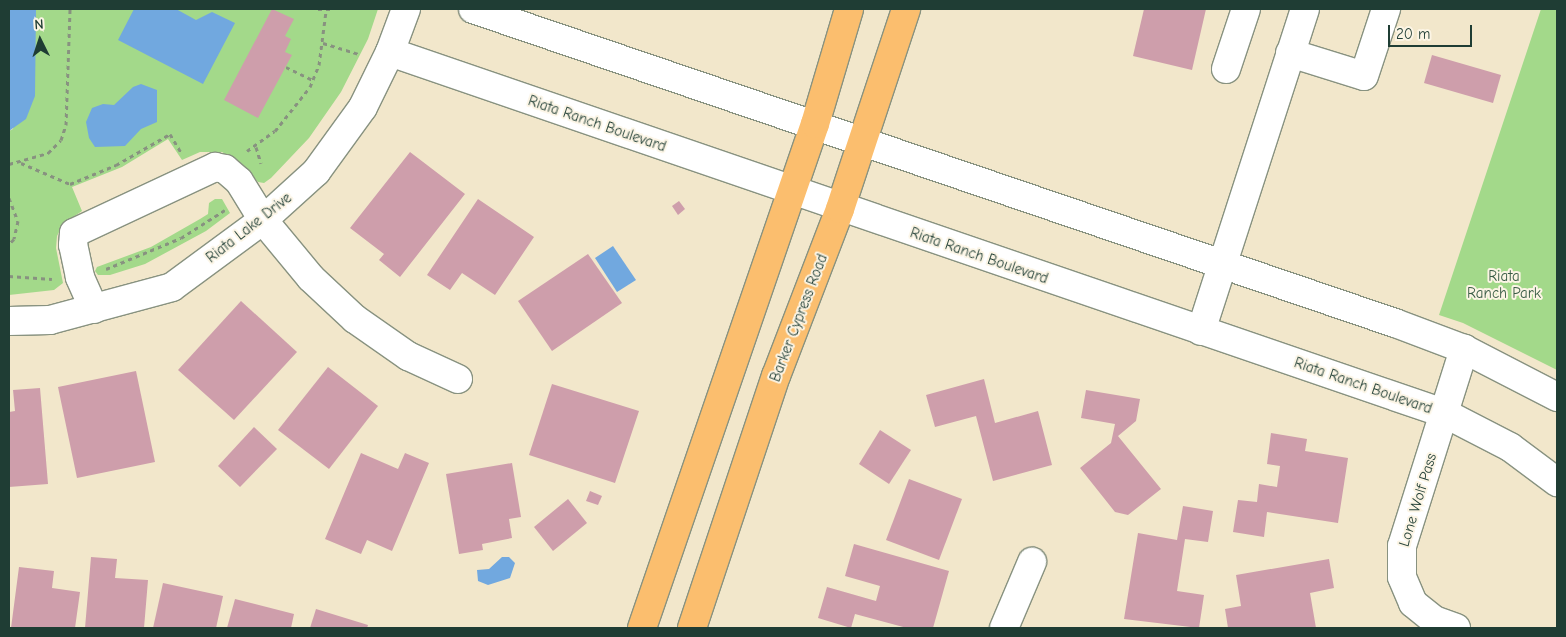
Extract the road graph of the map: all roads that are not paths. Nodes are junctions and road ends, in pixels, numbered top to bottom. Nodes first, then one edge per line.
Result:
1 (472, 9) edge
2 (849, 9) edge
3 (906, 9) edge
4 (1246, 9) edge
5 (1305, 9) edge
6 (1386, 9) edge
7 (405, 14) edge
8 (390, 52) junction
9 (1290, 53) junction
10 (1226, 69) dead end
11 (815, 124) junction
12 (862, 144) junction
13 (792, 192) junction
14 (840, 208) junction
15 (263, 220) junction
16 (1225, 266) junction
17 (94, 309) junction
18 (9, 321) edge
19 (1201, 331) junction
20 (1464, 349) junction
21 (458, 379) dead end
22 (1557, 397) edge
23 (1446, 414) junction
24 (1557, 482) edge
25 (1032, 562) dead end
26 (642, 628) edge
27 (692, 628) edge
28 (1004, 628) edge
29 (1456, 628) edge

1 - 11 street
2 - 11 main road
3 - 12 main road, Barker Cypress Road
4 - 10 street
5 - 9 street
6 - 9 street
7 - 8 street, Riata Lake Drive
8 - 13 street, Riata Ranch Boulevard
8 - 15 street, Riata Lake Drive
9 - 16 street
11 - 12 street
11 - 13 main road
12 - 14 main road, Barker Cypress Road
12 - 16 street
13 - 14 street, Riata Ranch Boulevard
13 - 26 main road
14 - 19 street, Riata Ranch Boulevard
14 - 27 main road, Barker Cypress Road
15 - 17 street, Riata Lake Drive
15 - 17 street
15 - 21 street
16 - 19 street
16 - 20 street
17 - 18 street, Riata Lake Drive
19 - 23 street, Riata Ranch Boulevard
20 - 22 street
20 - 23 street, Lone Wolf Pass
23 - 24 street, Riata Ranch Boulevard
23 - 29 street, Lone Wolf Pass
25 - 28 street

